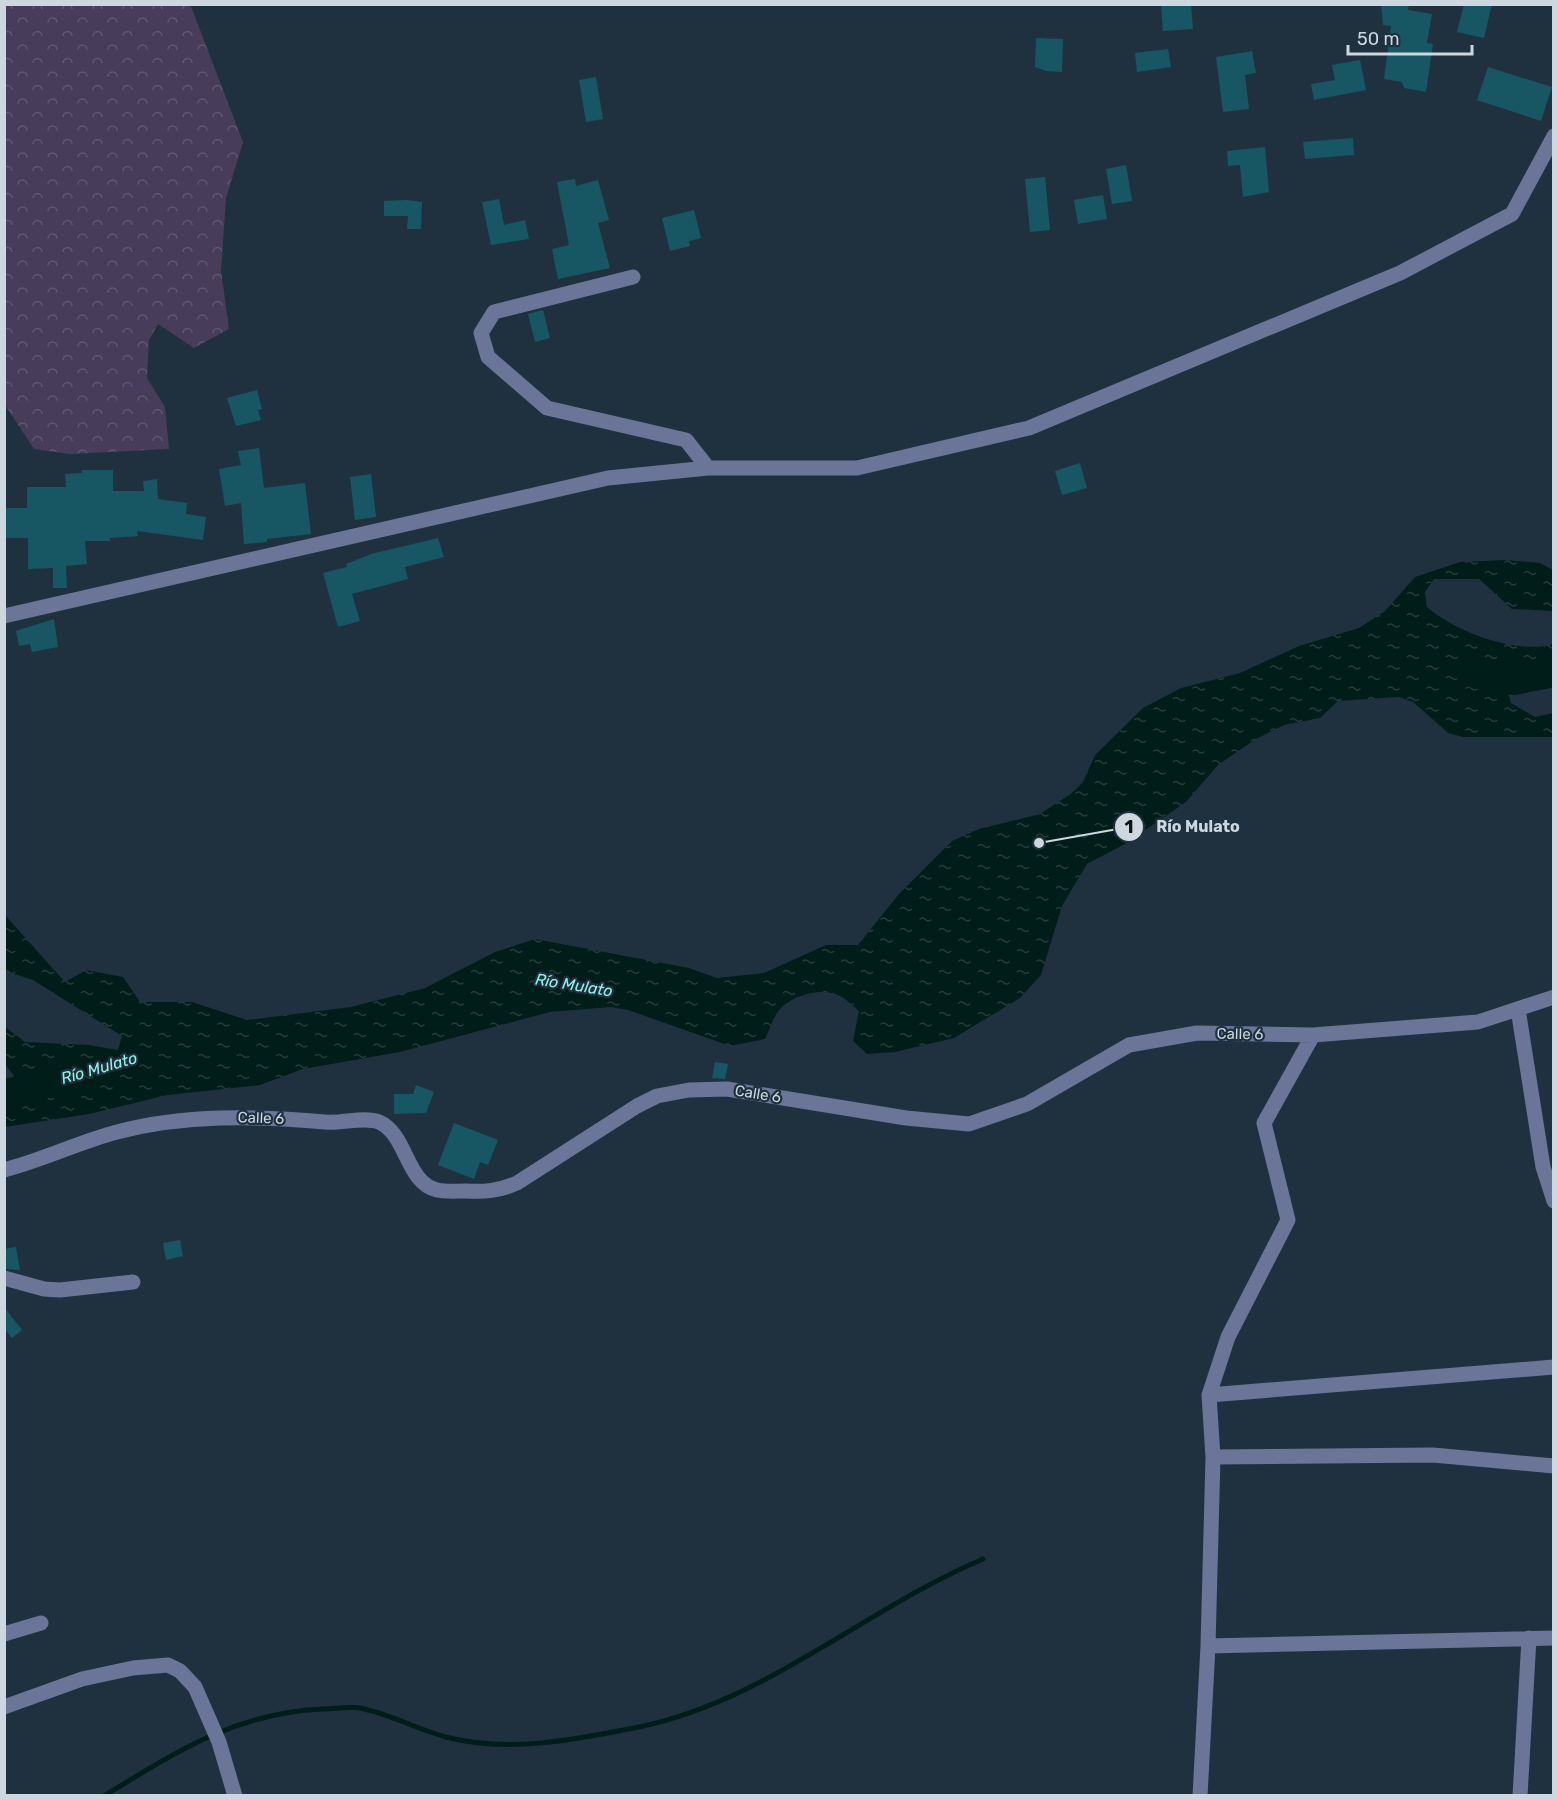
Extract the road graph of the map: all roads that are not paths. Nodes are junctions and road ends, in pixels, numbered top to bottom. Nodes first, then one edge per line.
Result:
1 (1554, 136) edge
2 (633, 277) dead end
3 (708, 468) junction
4 (4, 616) edge
5 (1554, 997) edge
6 (1518, 1009) junction
7 (1313, 1035) junction
8 (4, 1170) edge
9 (1554, 1201) edge
10 (4, 1278) edge
11 (133, 1282) dead end
12 (1554, 1367) edge
13 (1209, 1395) junction
14 (1213, 1457) junction
15 (1554, 1466) edge
16 (41, 1623) dead end
17 (4, 1634) edge
18 (1529, 1638) junction
19 (1554, 1638) edge
20 (1208, 1646) junction
21 (4, 1707) edge
22 (235, 1796) edge
23 (1200, 1796) edge
24 (1520, 1796) edge

1 - 3 street
2 - 3 street
3 - 4 street
5 - 6 street, Calle 6
6 - 7 street, Calle 6
6 - 9 street
7 - 8 street, Calle 6
7 - 13 street
10 - 11 street
12 - 13 street
13 - 14 street
14 - 15 street
14 - 20 street
16 - 17 street
18 - 19 street
18 - 20 street
18 - 24 street
20 - 23 street
21 - 22 street

